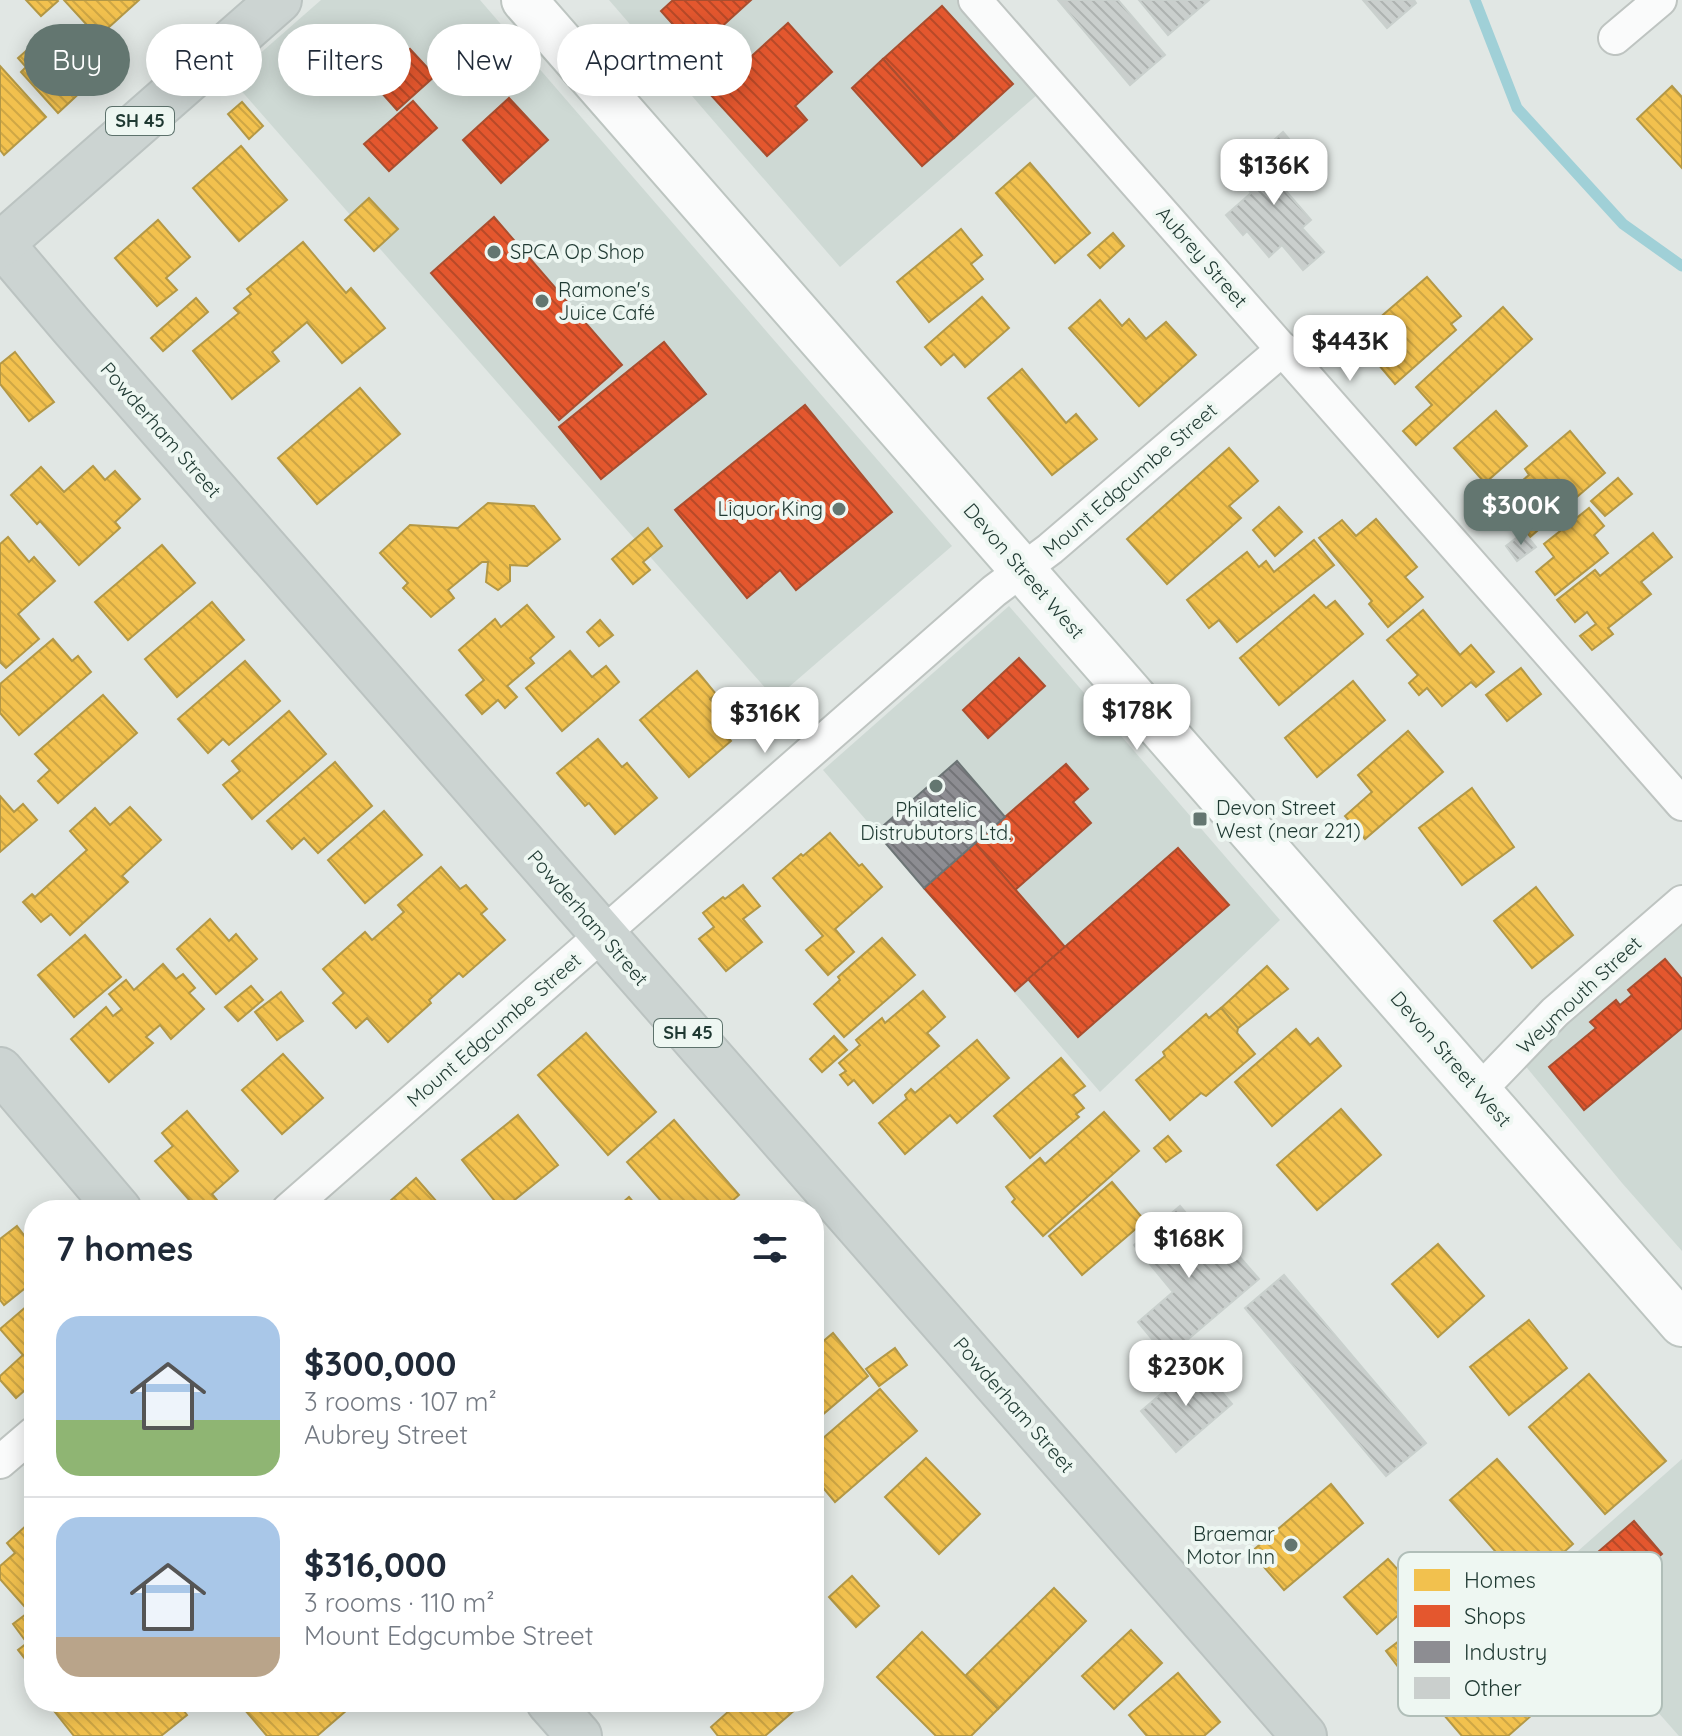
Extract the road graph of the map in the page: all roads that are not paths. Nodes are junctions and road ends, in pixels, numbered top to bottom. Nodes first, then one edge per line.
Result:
1 (279, 0) edge
2 (524, 0) edge
3 (975, 0) edge
4 (1660, 0) edge
5 (1615, 38) dead end
6 (0, 243) edge
7 (1283, 349) junction
8 (1023, 570) junction
9 (1682, 804) edge
10 (1682, 902) edge
11 (603, 936) junction
12 (0, 1070) edge
13 (1479, 1091) junction
14 (110, 1200) edge
15 (299, 1200) edge
16 (1682, 1324) edge
17 (24, 1442) edge
18 (0, 1462) edge
19 (558, 1712) edge
20 (579, 1736) edge
21 (1304, 1736) edge

1 - 6 main road, SH 45
2 - 8 street, Devon Street West
3 - 7 street, Aubrey Street
4 - 5 street
6 - 11 main road, Powderham Street / SH 45
7 - 8 street, Mount Edgcumbe Street
7 - 9 street, Aubrey Street
8 - 11 street, Mount Edgcumbe Street
8 - 13 street, Devon Street West
10 - 13 street, Weymouth Street
11 - 15 street, Mount Edgcumbe Street
11 - 21 main road, Powderham Street / SH 45
12 - 14 main road
13 - 16 street, Devon Street West
17 - 18 street
19 - 20 main road

